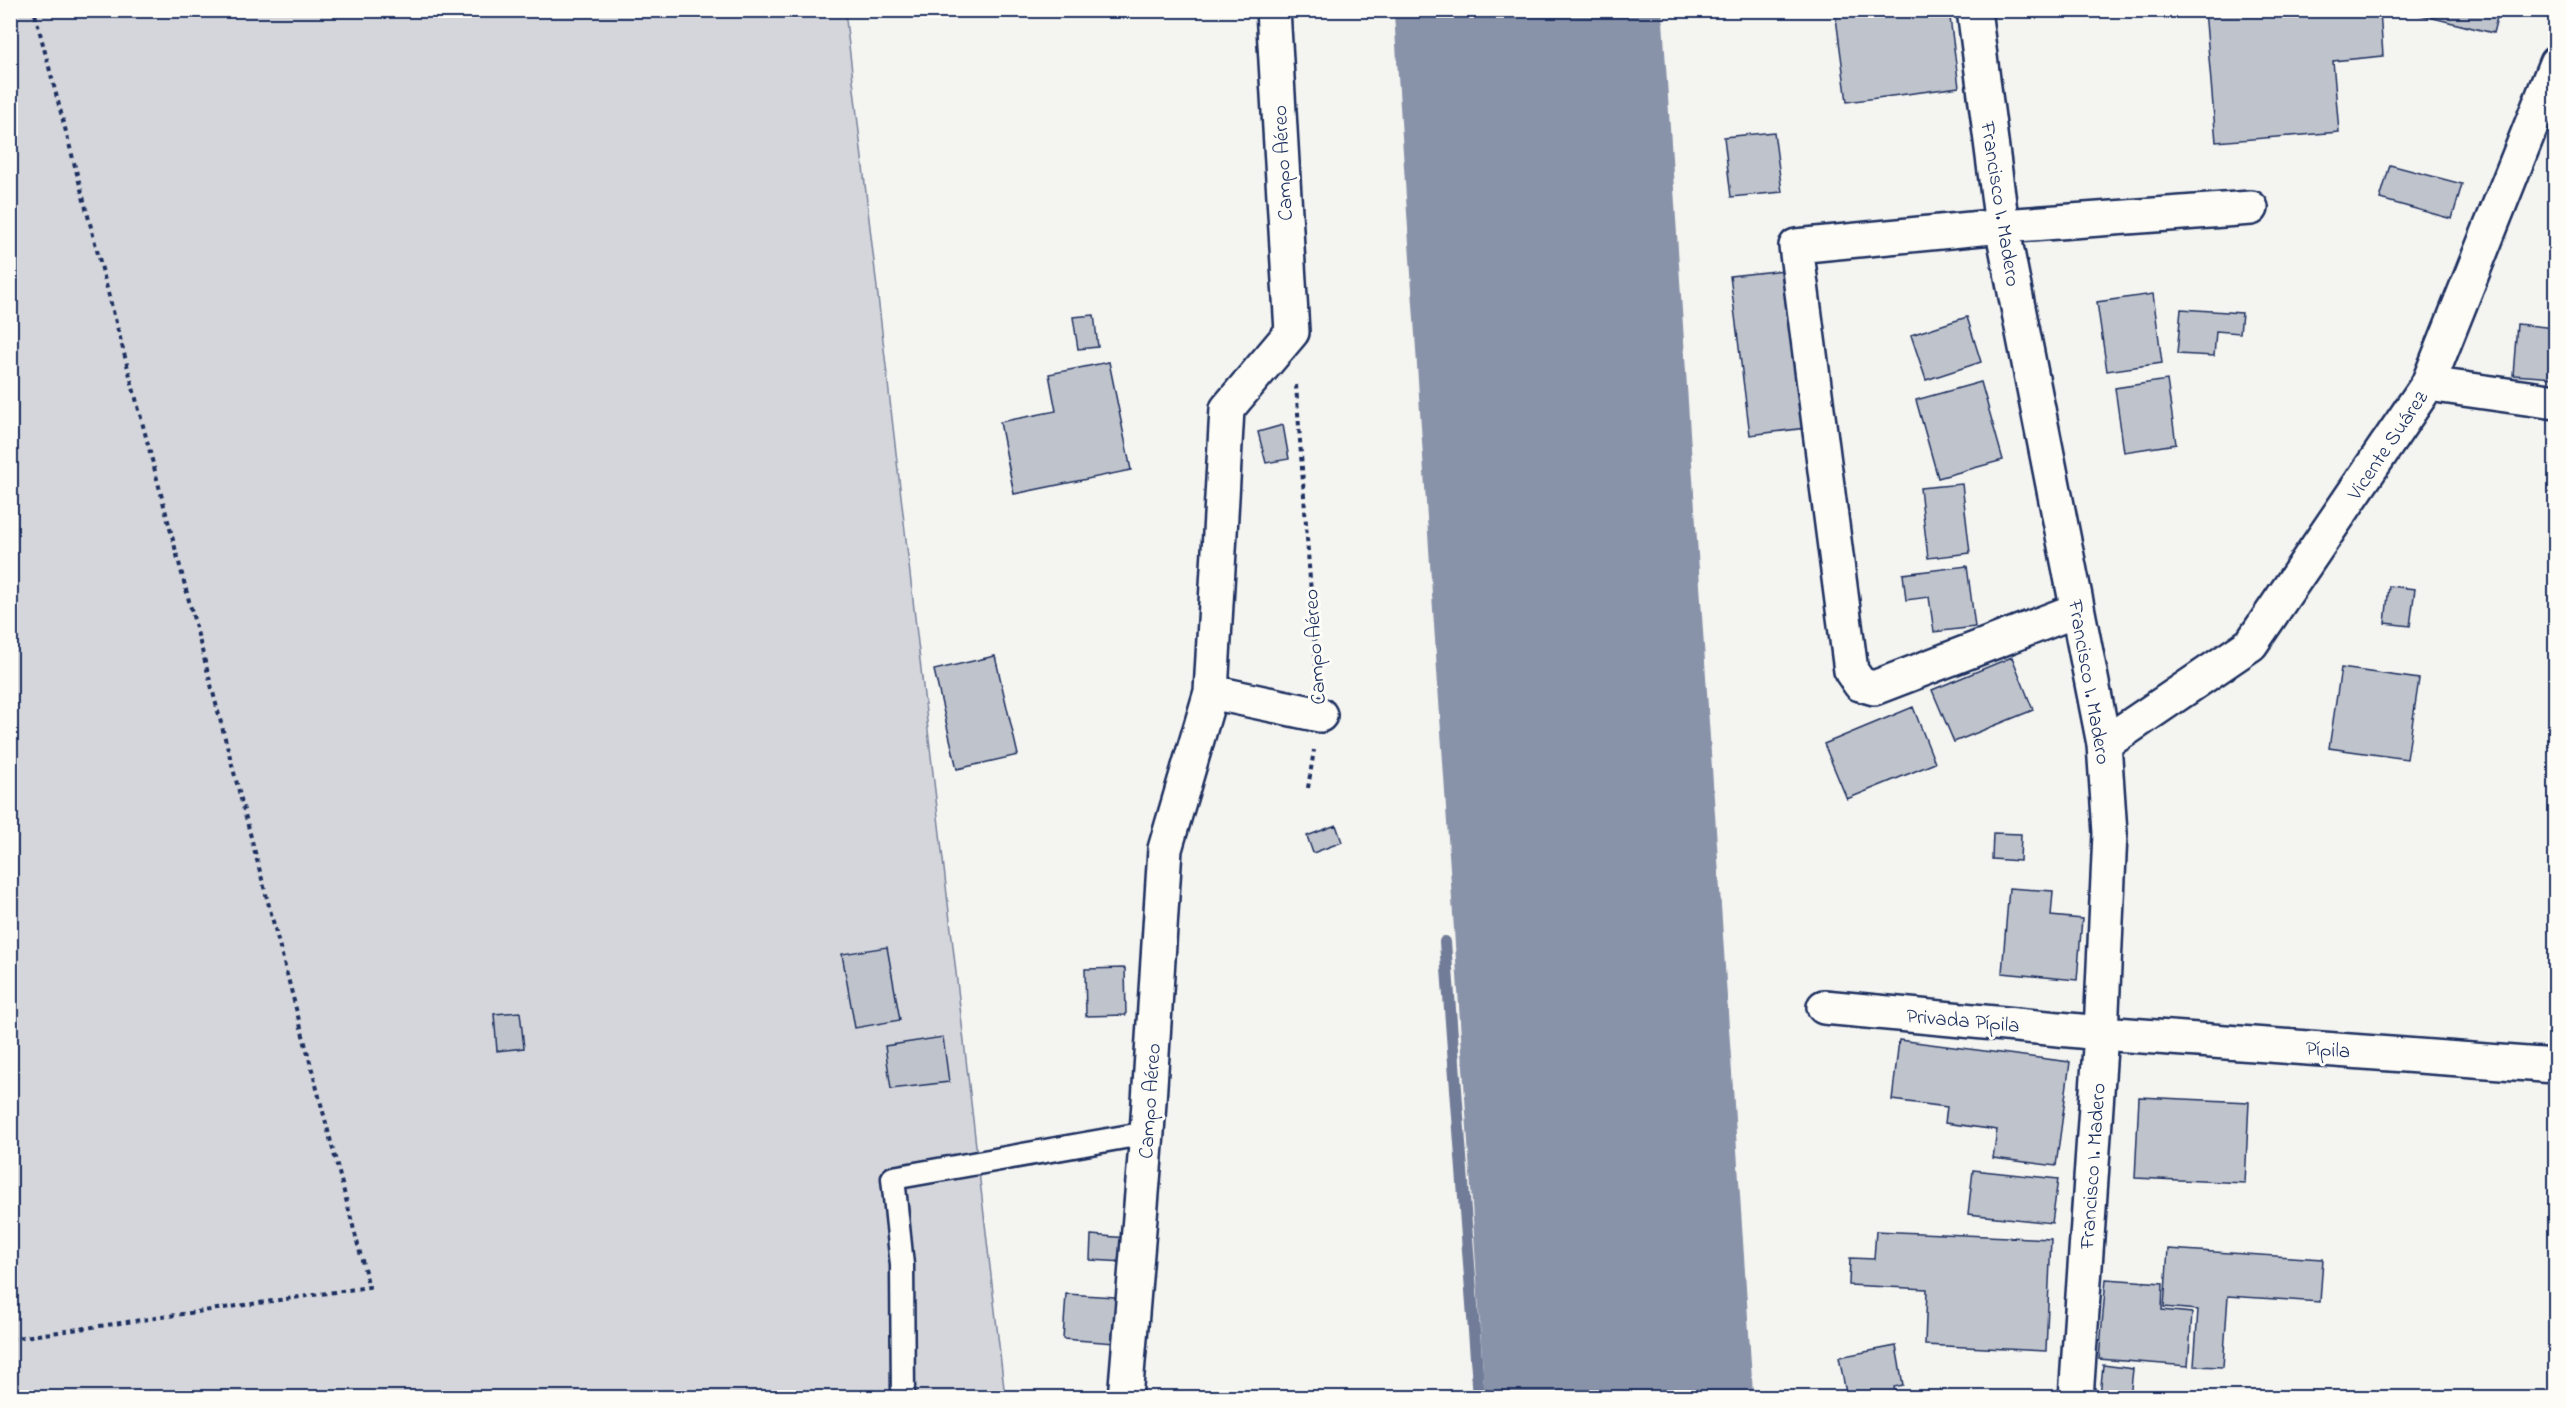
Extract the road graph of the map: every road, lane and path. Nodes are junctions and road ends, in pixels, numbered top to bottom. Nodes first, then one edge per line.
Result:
1 (34, 10) edge
2 (1273, 10) edge
3 (1974, 10) edge
4 (2556, 63) edge
5 (2251, 208) dead end
6 (2002, 226) junction
7 (1293, 332) junction
8 (2428, 384) junction
9 (2556, 402) edge
10 (2077, 609) junction
11 (1211, 693) junction
12 (1320, 715) joint
13 (2104, 744) junction
14 (1824, 1007) dead end
15 (2101, 1033) junction
16 (2556, 1066) edge
17 (1147, 1133) junction
18 (10, 1339) edge
19 (903, 1398) edge
20 (1125, 1398) edge
21 (2076, 1398) edge

1 - 18 path
2 - 7 street, Campo Aéreo
3 - 6 street, Francisco I. Madero
4 - 8 street, Vicente Suárez
5 - 6 street
6 - 10 street, Francisco I. Madero
6 - 10 street
7 - 11 street
7 - 12 path, Campo Aéreo
8 - 9 street
8 - 13 street, Vicente Suárez
10 - 13 street, Francisco I. Madero
11 - 12 street, Campo Aéreo
11 - 17 street, Campo Aéreo
13 - 15 street, Francisco I. Madero
14 - 15 street, Privada Pípila
15 - 16 street, Pípila
15 - 21 street, Francisco I. Madero
17 - 19 lane
17 - 20 street, Campo Aéreo

